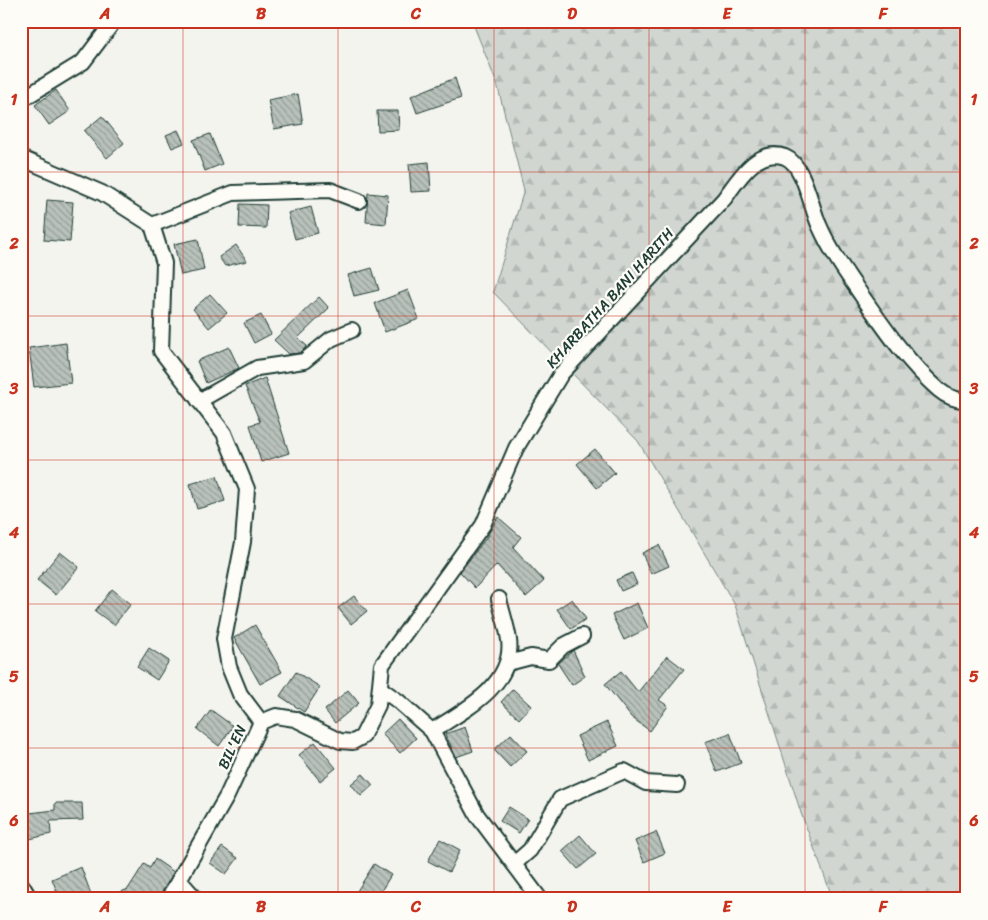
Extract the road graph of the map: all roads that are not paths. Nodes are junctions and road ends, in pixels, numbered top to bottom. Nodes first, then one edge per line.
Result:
1 (114, 21) edge
2 (21, 100) edge
3 (21, 158) edge
4 (359, 201) dead end
5 (152, 225) junction
6 (352, 330) dead end
7 (199, 401) junction
8 (967, 401) edge
9 (498, 599) dead end
10 (582, 636) dead end
11 (508, 663) junction
12 (381, 689) junction
13 (261, 722) junction
14 (432, 731) junction
15 (677, 785) dead end
16 (514, 864) junction
17 (179, 880) junction
18 (21, 884) edge
19 (30, 899) edge
20 (168, 899) edge
21 (196, 899) edge
22 (540, 899) edge

1 - 2 street
3 - 5 street
4 - 5 street
5 - 7 street
6 - 7 street
7 - 13 street
8 - 12 street, KHARBATHA BANI HARITH
9 - 11 street
10 - 11 street
11 - 14 street
12 - 13 street, BIL'EN
12 - 14 street
13 - 17 street, BIL'EN
14 - 16 street
15 - 16 street
16 - 22 street
17 - 20 street, BIL'EN
17 - 21 street
18 - 19 street

